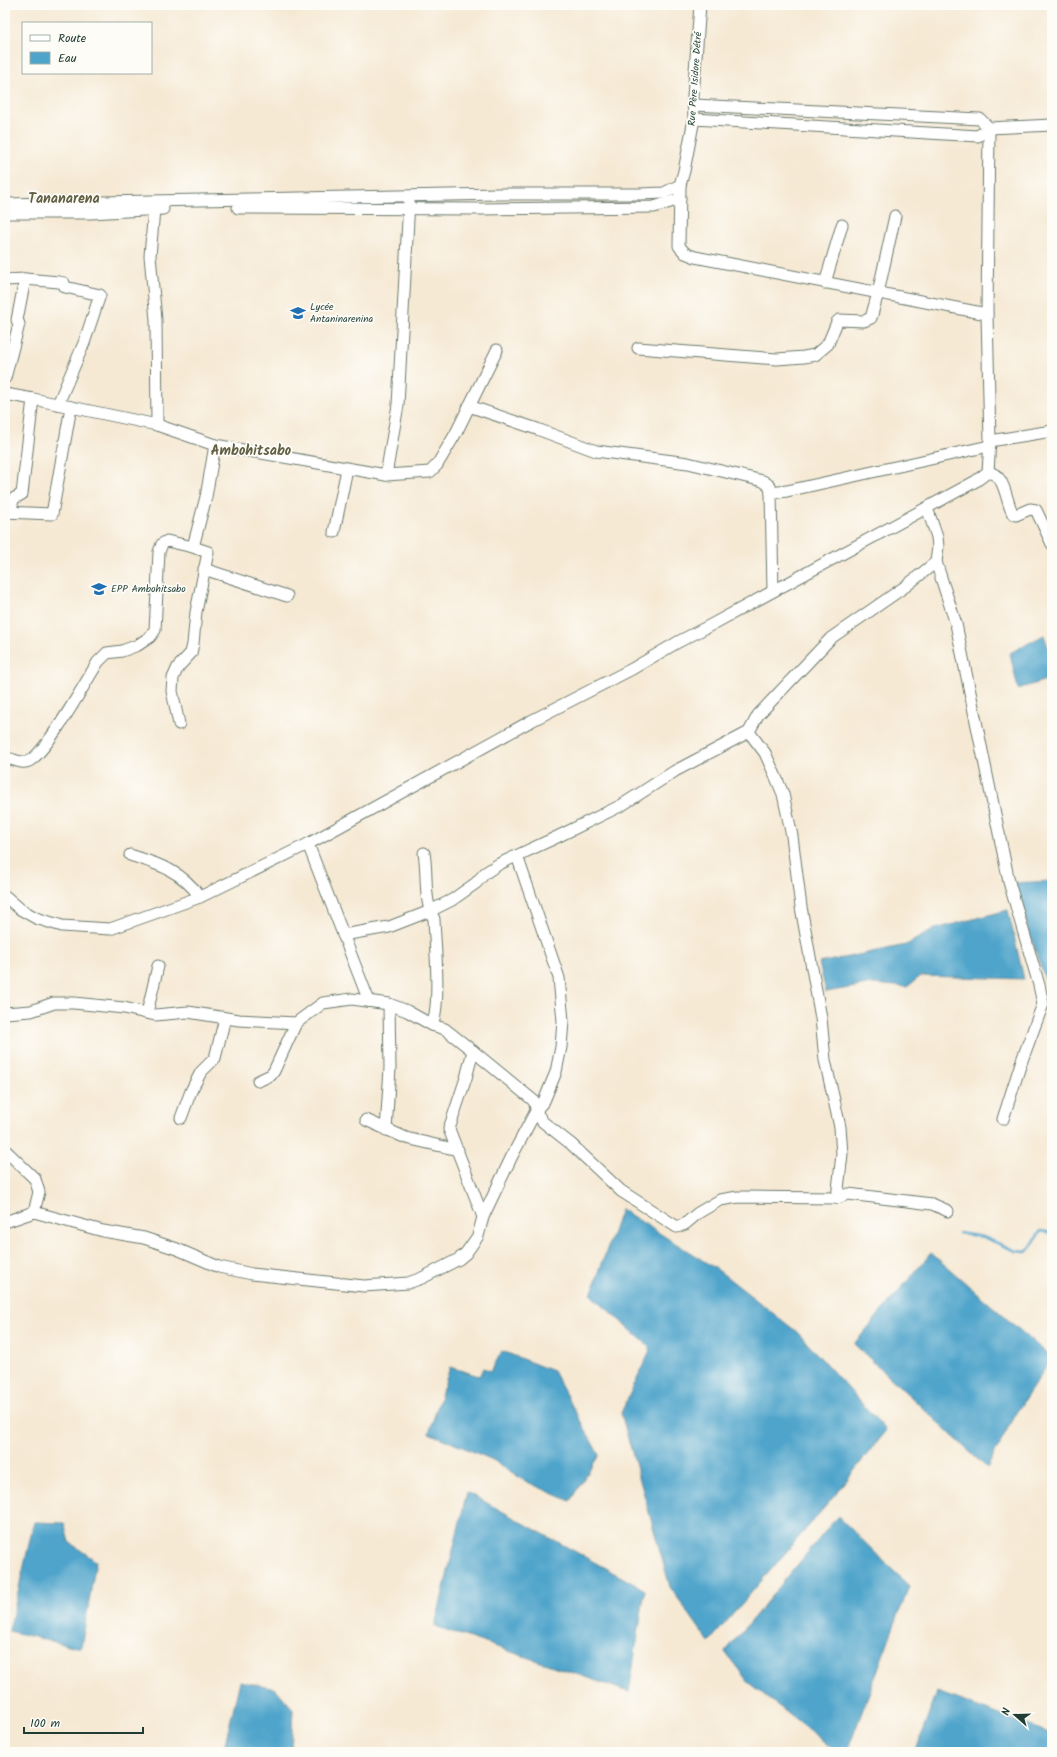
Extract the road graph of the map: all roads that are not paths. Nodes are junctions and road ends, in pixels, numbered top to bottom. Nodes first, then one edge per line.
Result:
1 (700, 5) edge
2 (694, 105) junction
3 (694, 119) junction
4 (1052, 125) edge
5 (989, 128) junction
6 (680, 185) junction
7 (498, 194) junction
8 (409, 196) junction
9 (680, 199) junction
10 (5, 204) edge
11 (246, 204) junction
12 (160, 206) junction
13 (23, 208) junction
14 (409, 208) junction
15 (498, 209) junction
16 (5, 213) edge
17 (895, 216) dead end
18 (842, 225) dead end
19 (25, 279) junction
20 (5, 280) edge
21 (825, 283) junction
22 (878, 293) junction
23 (987, 314) junction
24 (638, 348) dead end
25 (497, 350) dead end
26 (5, 378) edge
27 (5, 394) edge
28 (33, 399) junction
29 (58, 404) junction
30 (469, 406) junction
31 (71, 407) junction
32 (157, 424) junction
33 (1052, 431) edge
34 (989, 443) junction
35 (215, 445) junction
36 (347, 469) junction
37 (988, 472) junction
38 (386, 475) junction
39 (771, 493) junction
40 (927, 508) junction
41 (8, 512) edge
42 (334, 532) dead end
43 (1052, 544) edge
44 (193, 547) junction
45 (936, 562) junction
46 (204, 569) junction
47 (773, 591) junction
48 (286, 596) dead end
49 (179, 724) dead end
50 (749, 732) junction
51 (5, 758) edge
52 (308, 844) junction
53 (424, 853) dead end
54 (130, 855) dead end
55 (517, 856) junction
56 (5, 896) edge
57 (200, 897) junction
58 (430, 911) junction
59 (343, 935) junction
60 (158, 966) dead end
61 (369, 1001) junction
62 (389, 1004) junction
63 (5, 1013) edge
64 (147, 1013) junction
65 (226, 1018) junction
66 (296, 1023) junction
67 (432, 1025) junction
68 (473, 1051) junction
69 (258, 1081) dead end
70 (537, 1109) junction
71 (181, 1118) dead end
72 (1004, 1119) dead end
73 (366, 1120) dead end
74 (386, 1130) junction
75 (5, 1150) edge
76 (458, 1150) junction
77 (837, 1198) junction
78 (948, 1211) dead end
79 (34, 1212) junction
80 (483, 1217) junction
81 (5, 1222) edge

1 - 2 street, Rue Père Isidore Détré
2 - 3 street, Rue Père Isidore Détré
2 - 5 street
3 - 5 street
3 - 6 street, Rue Père Isidore Détré
4 - 5 street
5 - 23 street
6 - 7 street
6 - 9 street, Rue Père Isidore Détré
7 - 8 street
7 - 15 street
8 - 11 street
8 - 14 street
9 - 15 street
9 - 21 street, Rue Père Isidore Détré
10 - 13 street
11 - 12 street
11 - 14 street
12 - 13 street
12 - 32 street
13 - 16 street
14 - 15 street
14 - 38 street
17 - 22 street
18 - 21 street
19 - 20 street
19 - 26 street
19 - 29 street
21 - 22 street, Rue Père Isidore Détré
22 - 23 street, Rue Père Isidore Détré
22 - 24 street
23 - 34 street
25 - 30 street
27 - 28 street
28 - 29 street
28 - 41 street
29 - 31 street
30 - 38 street
30 - 39 street
31 - 32 street
31 - 41 street
32 - 35 street
33 - 34 street
34 - 37 street
34 - 39 street
35 - 36 street
35 - 44 street
36 - 38 street
36 - 42 street
37 - 40 street
37 - 43 street
39 - 47 street
40 - 45 street
40 - 47 street
44 - 46 street
44 - 51 street
45 - 50 street
45 - 72 street
46 - 48 street
46 - 49 street
47 - 52 street
50 - 55 street
50 - 77 street
52 - 57 street
52 - 59 street
53 - 58 street
54 - 57 street
55 - 58 street
55 - 70 street
56 - 57 street
58 - 59 street
58 - 67 street
59 - 61 street
60 - 64 street
61 - 62 street
61 - 66 street
62 - 67 street
62 - 74 street
63 - 64 street
64 - 65 street
65 - 66 street
65 - 71 street
66 - 69 street
67 - 68 street
68 - 70 street
68 - 76 street
70 - 77 street
70 - 80 street
73 - 74 street
74 - 76 street
75 - 79 street
76 - 80 street
77 - 78 street
79 - 80 street
79 - 81 street

